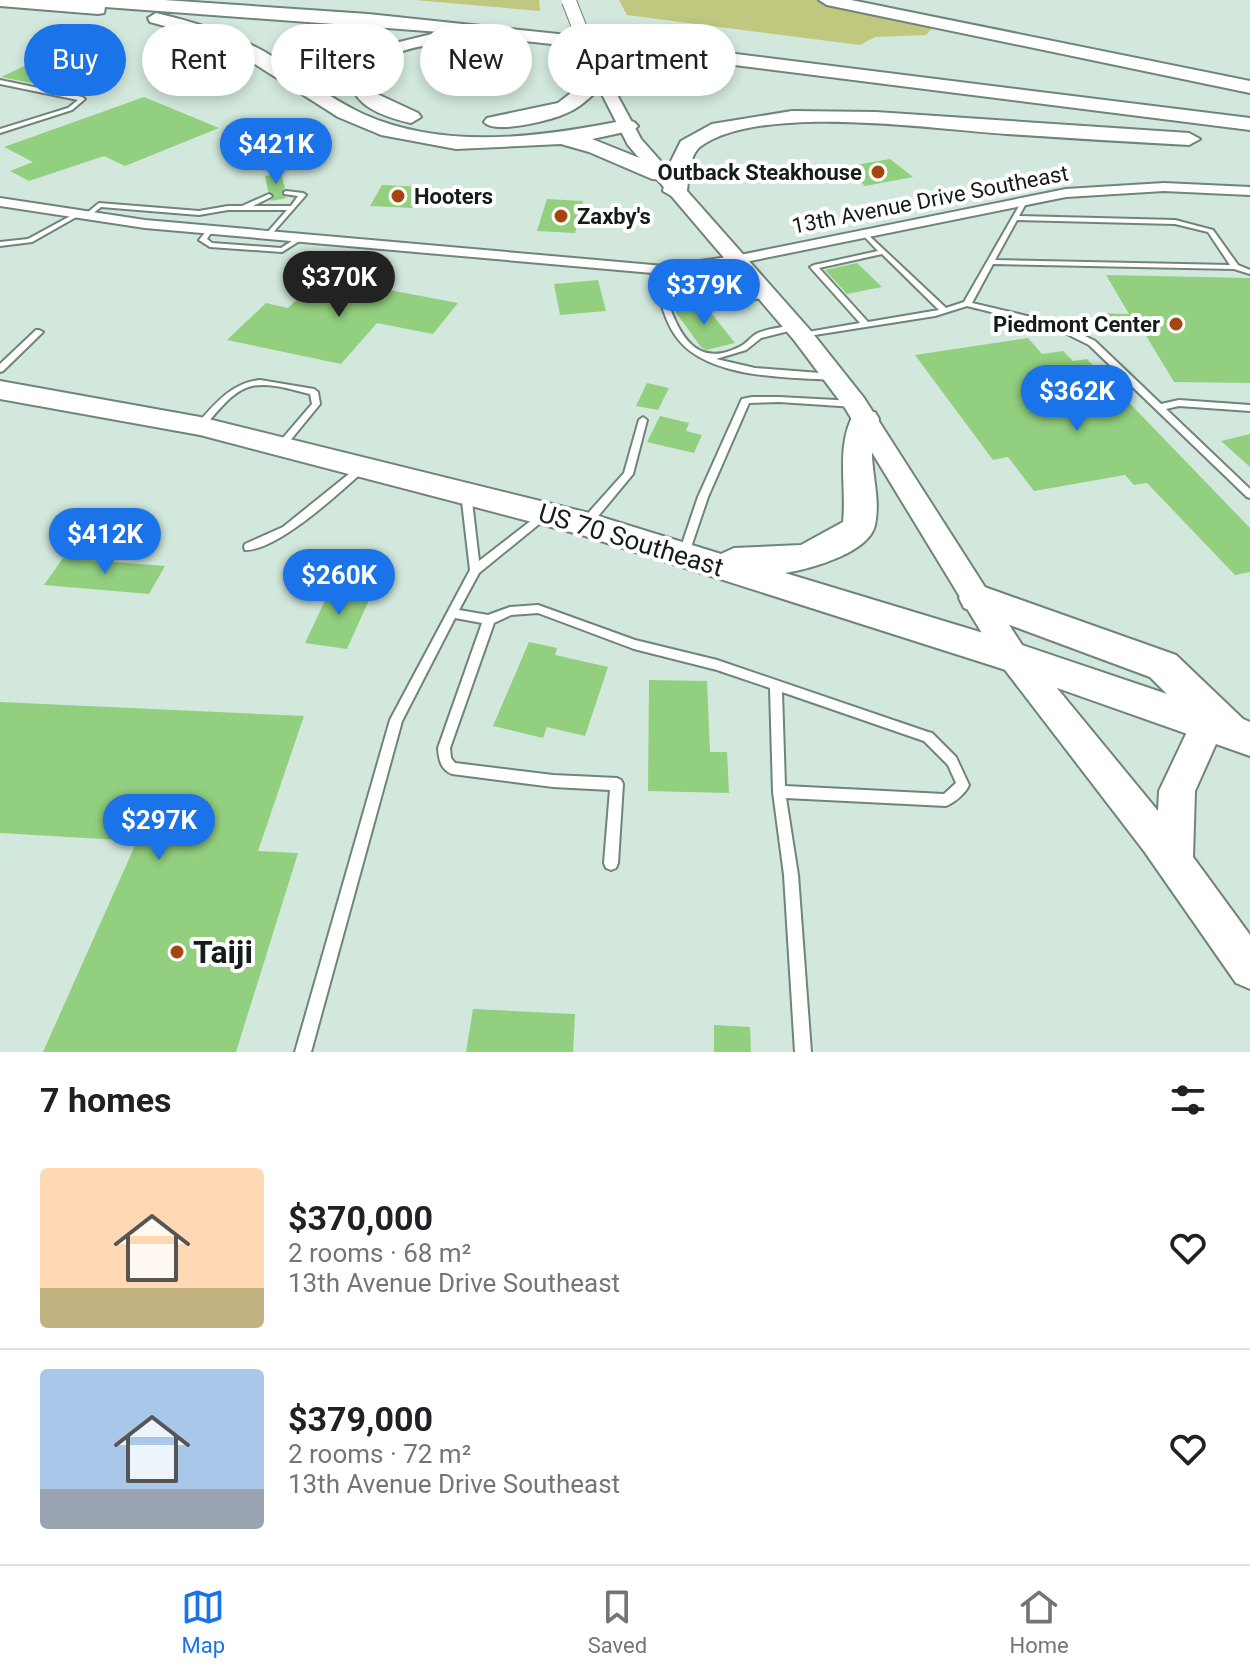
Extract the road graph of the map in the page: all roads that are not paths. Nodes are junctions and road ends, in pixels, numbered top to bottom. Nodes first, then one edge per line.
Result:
1 (73, 0) edge
2 (351, 0) edge
3 (827, 0) edge
4 (0, 1) edge
5 (568, 1) edge
6 (389, 3) dead end
7 (504, 14) dead end
8 (577, 24) edge
9 (548, 38) edge
10 (548, 39) edge
11 (889, 58) dead end
12 (736, 61) edge
13 (0, 82) edge
14 (1250, 87) edge
15 (1173, 92) dead end
16 (578, 96) edge
17 (610, 96) edge
18 (1250, 100) edge
19 (1250, 124) edge
20 (627, 126) junction
21 (0, 131) edge
22 (518, 141) junction
23 (1250, 143) edge
24 (667, 182) junction
25 (1250, 191) edge
26 (286, 193) dead end
27 (269, 196) dead end
28 (1025, 200) junction
29 (0, 202) edge
30 (243, 208) junction
31 (293, 208) junction
32 (80, 216) junction
33 (1015, 218) junction
34 (210, 230) junction
35 (864, 233) junction
36 (268, 235) junction
37 (300, 238) junction
38 (0, 244) edge
39 (882, 252) junction
40 (735, 260) junction
41 (991, 262) junction
42 (1235, 267) junction
43 (657, 270) junction
44 (1250, 272) edge
45 (766, 295) junction
46 (967, 304) junction
47 (667, 306) junction
48 (944, 311) junction
49 (866, 325) junction
50 (798, 331) junction
51 (39, 332) dead end
52 (705, 359) junction
53 (0, 369) edge
54 (834, 377) junction
55 (0, 390) edge
56 (1162, 407) junction
57 (1250, 408) edge
58 (860, 411) junction
59 (643, 420) dead end
60 (200, 426) junction
61 (281, 446) junction
62 (365, 466) junction
63 (466, 493) junction
64 (1250, 495) edge
65 (547, 514) junction
66 (585, 524) junction
67 (249, 547) dead end
68 (692, 558) junction
69 (475, 570) junction
70 (976, 598) junction
71 (451, 613) junction
72 (489, 620) junction
73 (1013, 657) junction
74 (776, 685) junction
75 (1229, 732) edge
76 (779, 792) junction
77 (1174, 861) junction
78 (611, 863) dead end
79 (1250, 969) edge
80 (303, 1052) edge
81 (803, 1052) edge

1 - 9 highway
2 - 6 highway
3 - 14 highway
4 - 22 highway
5 - 8 main road, bridge
7 - 11 highway
10 - 16 highway
12 - 19 highway
13 - 21 lane
15 - 18 highway
17 - 20 main road
20 - 22 highway
20 - 24 main road
22 - 24 highway
23 - 24 highway
24 - 40 main road
25 - 28 street, 13th Avenue Drive Southeast
26 - 31 lane
27 - 30 lane
28 - 33 lane
28 - 35 street, 13th Avenue Drive Southeast
29 - 32 street, 13th Avenue Drive Southeast
30 - 31 lane
30 - 32 lane
31 - 36 lane
32 - 34 street, 13th Avenue Drive Southeast
32 - 38 lane
33 - 41 lane
33 - 42 lane
34 - 36 street, 13th Avenue Drive Southeast
34 - 37 lane
35 - 39 lane
35 - 40 street, 13th Avenue Drive Southeast
36 - 37 street, 13th Avenue Drive Southeast
37 - 43 street, 13th Avenue Drive Southeast
39 - 48 lane
39 - 49 lane
40 - 43 street, 13th Avenue Drive Southeast
40 - 45 main road
41 - 42 lane
41 - 46 lane
42 - 44 lane
43 - 47 lane
45 - 47 lane
45 - 50 main road
46 - 48 lane
46 - 56 lane
47 - 52 lane
48 - 49 lane
49 - 50 lane
50 - 52 lane
50 - 54 main road
51 - 53 lane
52 - 54 lane
54 - 58 main road
55 - 60 main road, US 70 Southeast
56 - 57 lane
56 - 64 lane
58 - 68 lane
58 - 68 main road
58 - 70 main road
59 - 66 lane
60 - 61 main road, US 70 Southeast
60 - 61 lane
61 - 62 main road, US 70 Southeast
62 - 63 main road, US 70 Southeast
62 - 67 lane
63 - 65 main road, US 70 Southeast
63 - 69 lane
65 - 66 main road, US 70 Southeast
65 - 69 lane
66 - 68 main road, US 70 Southeast
68 - 73 main road, US 70 Southeast
69 - 71 lane
70 - 73 main road
70 - 75 main road
71 - 72 lane
71 - 80 lane
72 - 74 lane
72 - 78 lane
73 - 75 main road, US 70 Southeast
73 - 77 main road
74 - 76 lane
74 - 76 lane
75 - 77 main road
76 - 81 lane
77 - 79 main road

